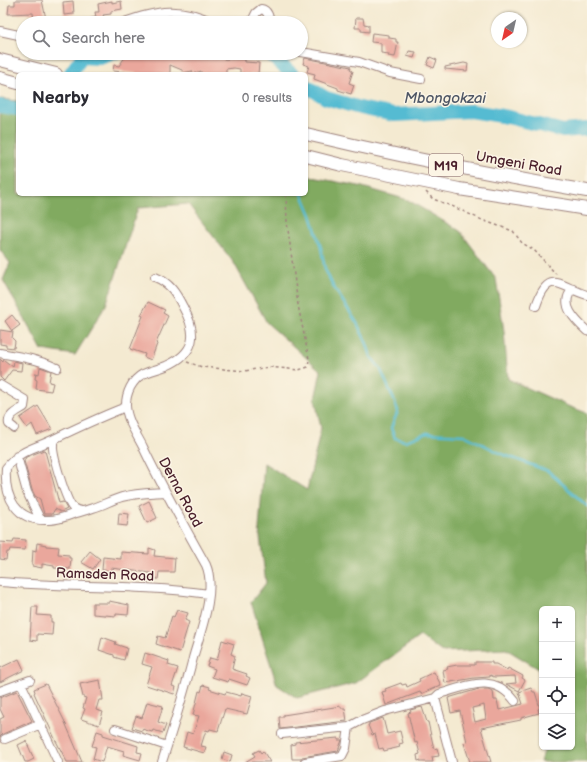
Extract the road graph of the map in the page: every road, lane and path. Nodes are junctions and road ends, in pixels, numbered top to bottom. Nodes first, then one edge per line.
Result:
1 (143, 16) edge
2 (194, 16) edge
3 (255, 16) edge
4 (269, 16) edge
5 (0, 30) edge
6 (16, 34) edge
7 (308, 53) edge
8 (0, 60) edge
9 (48, 72) edge
10 (0, 78) edge
11 (421, 79) dead end
12 (16, 82) edge
13 (308, 134) edge
14 (308, 156) edge
15 (425, 189) dead end
16 (587, 191) edge
17 (286, 196) edge
18 (587, 209) edge
19 (557, 276) dead end
20 (155, 277) dead end
21 (573, 289) junction
22 (587, 295) edge
23 (536, 306) dead end
24 (587, 332) edge
25 (0, 353) edge
26 (179, 359) junction
27 (57, 368) dead end
28 (0, 385) edge
29 (126, 407) junction
30 (14, 428) dead end
31 (55, 439) junction
32 (17, 456) junction
33 (165, 492) junction
34 (82, 511) junction
35 (40, 519) junction
36 (0, 582) edge
37 (209, 594) junction
38 (30, 680) dead end
39 (21, 683) junction
40 (0, 691) edge
41 (435, 698) junction
42 (515, 701) dead end
43 (41, 724) junction
44 (349, 727) junction
45 (115, 729) dead end
46 (282, 734) dead end
47 (5, 739) dead end
48 (167, 746) junction
49 (58, 762) edge
50 (162, 762) edge
51 (305, 762) edge
52 (452, 762) edge

1 - 2 street
3 - 4 street
5 - 6 street
7 - 11 street
8 - 9 highway
10 - 12 highway
13 - 16 highway, Umgeni Road / M19
14 - 18 highway, M19
15 - 19 path
17 - 26 path
20 - 26 street
21 - 22 street
21 - 23 street
21 - 24 street
25 - 27 street
26 - 29 street
28 - 30 street
29 - 31 street
29 - 33 street, Derna Road
31 - 32 street
31 - 34 street
32 - 35 street
32 - 35 street
33 - 34 street
33 - 37 street, Derna Road
34 - 35 street
36 - 37 street, Ramsden Road
37 - 48 street, Derna Road
38 - 39 street
39 - 40 street
39 - 43 street
41 - 42 street
41 - 44 street
41 - 52 street
43 - 47 street
43 - 49 street
44 - 46 street
44 - 51 street
45 - 48 street
48 - 50 street, Derna Road

